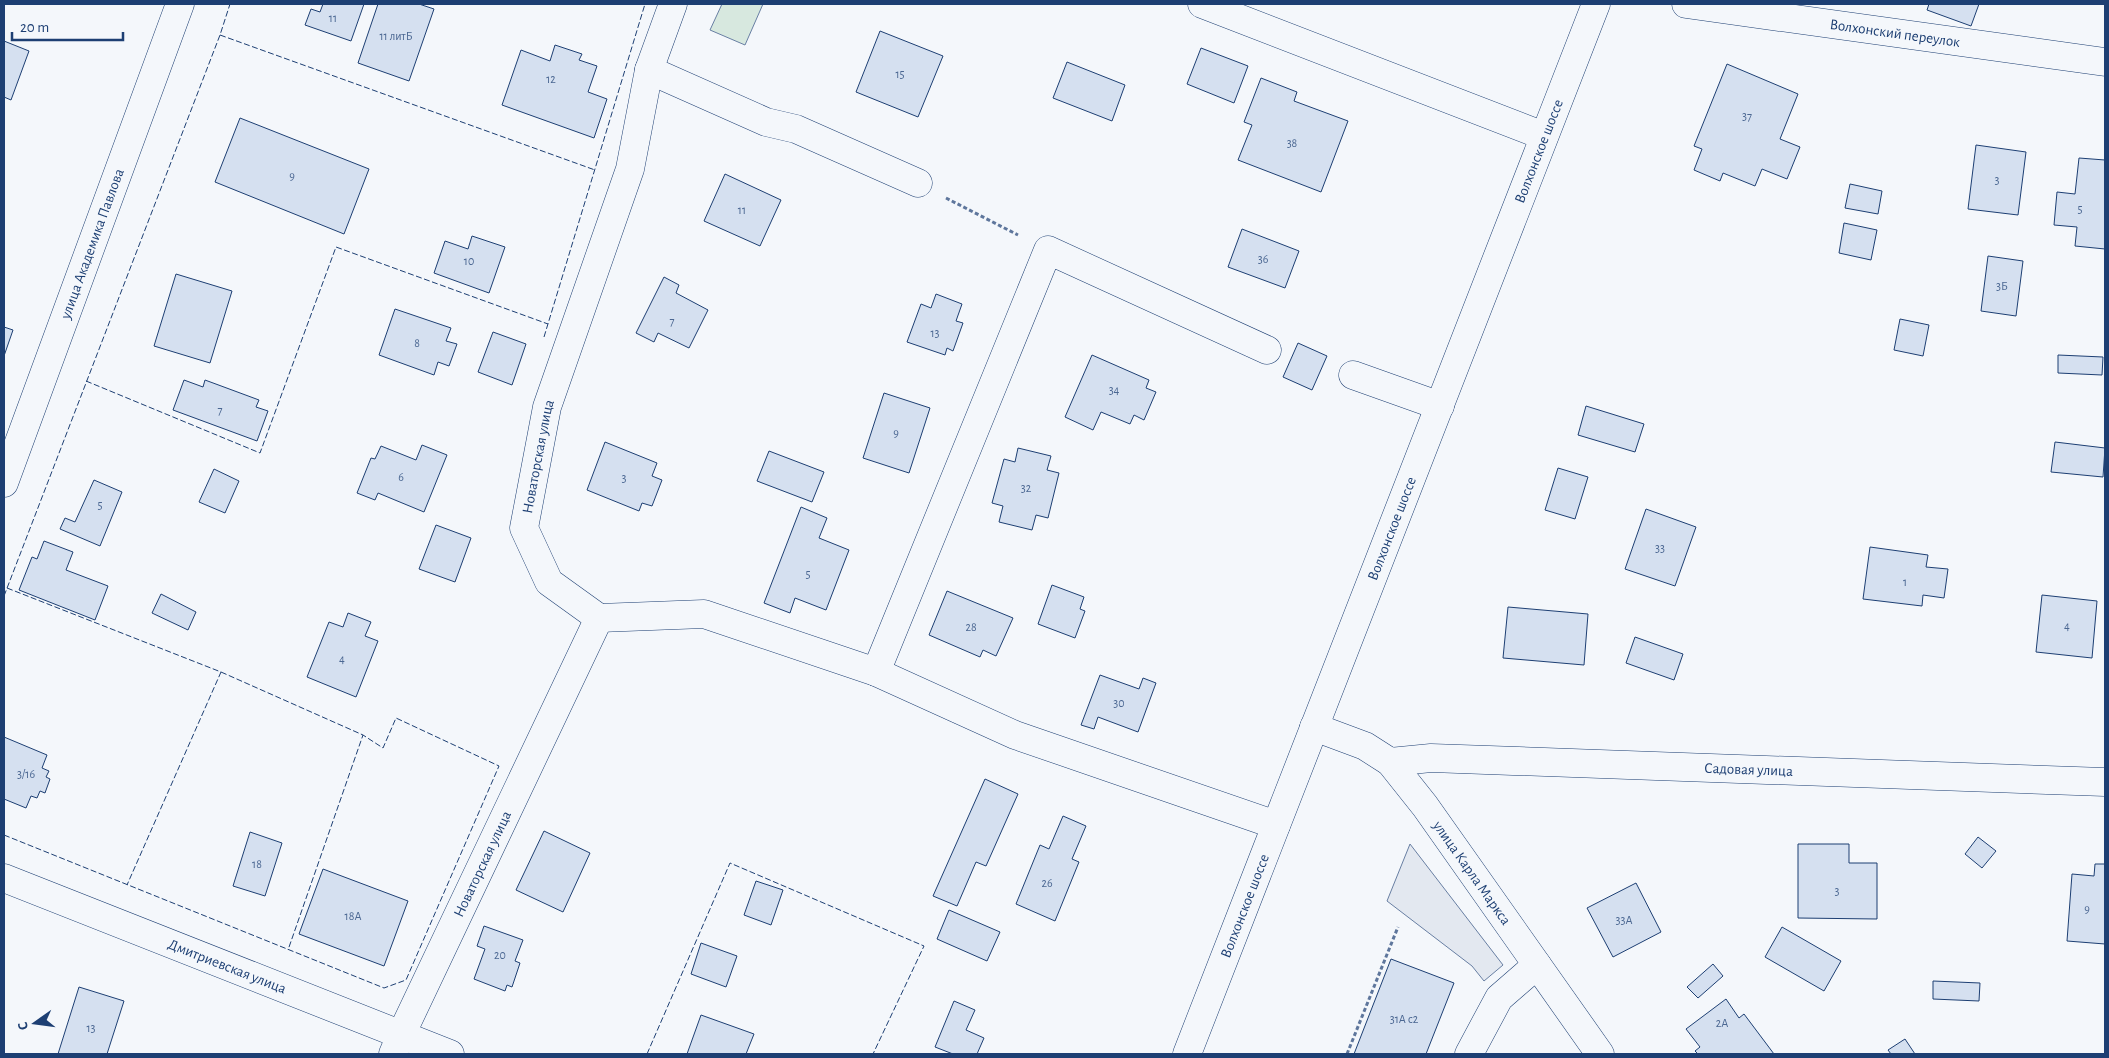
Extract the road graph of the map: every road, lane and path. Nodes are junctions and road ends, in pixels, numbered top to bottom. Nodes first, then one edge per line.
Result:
1 (180, 4) edge
2 (673, 4) edge
3 (1202, 4) edge
4 (1596, 4) edge
5 (1686, 4) edge
6 (2105, 62) edge
7 (650, 70) junction
8 (1544, 136) junction
9 (918, 183) joint
10 (1048, 250) junction
11 (1267, 350) dead end
12 (1353, 375) dead end
13 (1440, 406) junction
14 (4, 483) edge
15 (599, 618) junction
16 (876, 672) junction
17 (1314, 727) junction
18 (1390, 762) junction
19 (2105, 782) edge
20 (1276, 825) junction
21 (4, 878) edge
22 (1398, 927) dead end
23 (1537, 965) junction
24 (397, 1045) edge
25 (450, 1054) edge
26 (1187, 1054) edge
27 (1347, 1054) edge
28 (1469, 1054) edge
29 (1600, 1054) edge

1 - 14 street, улица Академика Павлова
2 - 7 street, Новаторская улица
3 - 8 street
4 - 8 street, Волхонское шоссе
5 - 6 street, Волхонский переулок
7 - 9 street
7 - 15 street, Новаторская улица
8 - 13 street, Волхонское шоссе
9 - 10 path
10 - 11 street
10 - 16 street
12 - 13 street
13 - 17 street, Волхонское шоссе
15 - 16 street
15 - 24 street, Новаторская улица
16 - 20 street
17 - 18 street, улица Карла Маркса
17 - 20 street, Волхонское шоссе
18 - 19 street, Садовая улица
18 - 23 street, улица Карла Маркса
20 - 26 street, Волхонское шоссе
21 - 24 street, Дмитриевская улица
22 - 27 path
23 - 28 street
23 - 29 street, улица Карла Маркса
24 - 25 street, Дмитриевская улица

